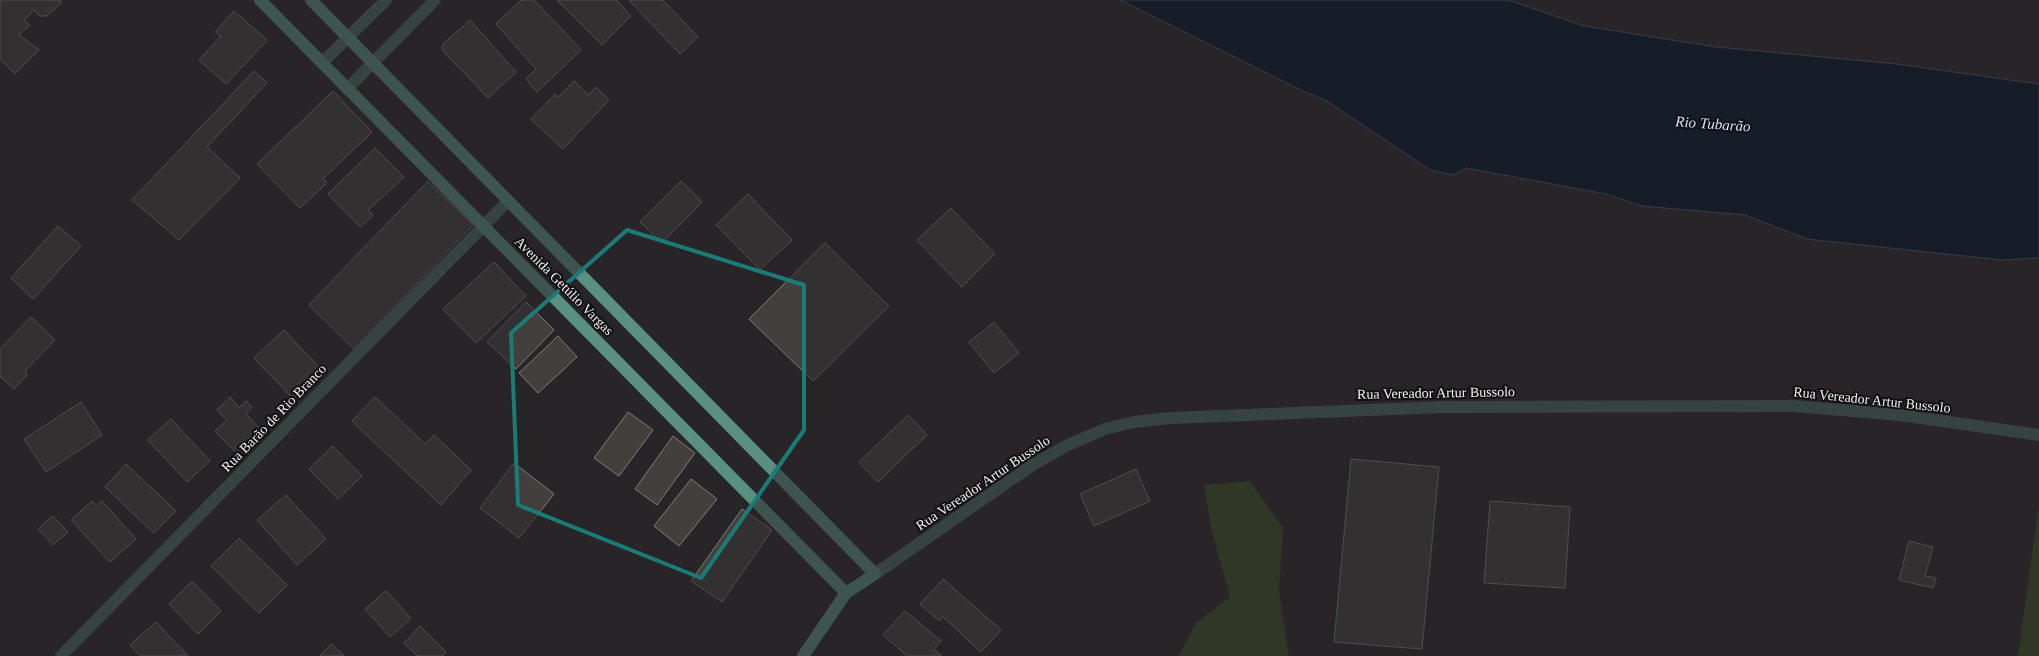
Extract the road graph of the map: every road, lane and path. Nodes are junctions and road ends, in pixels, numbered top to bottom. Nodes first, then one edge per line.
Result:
1 (260, 0) edge
2 (312, 0) edge
3 (386, 0) edge
4 (435, 0) edge
5 (348, 37) junction
6 (373, 62) junction
7 (322, 63) junction
8 (347, 89) junction
9 (508, 201) junction
10 (483, 226) junction
11 (2039, 436) edge
12 (875, 574) junction
13 (846, 593) junction
14 (61, 656) edge
15 (803, 656) edge

1 - 7 street, Avenida Getúlio Vargas
2 - 5 street, Avenida Getúlio Vargas
3 - 5 street
4 - 6 street
5 - 6 street, Avenida Getúlio Vargas
5 - 7 street
6 - 8 street
6 - 9 street, Avenida Getúlio Vargas
7 - 8 street, Avenida Getúlio Vargas
8 - 10 street, Avenida Getúlio Vargas
9 - 10 street, Rua Barão de Rio Branco
9 - 12 street, Avenida Getúlio Vargas
10 - 13 street, Avenida Getúlio Vargas
10 - 14 street, Rua Barão de Rio Branco
11 - 12 street, Rua Vereador Artur Bussolo
12 - 13 street
13 - 15 street

